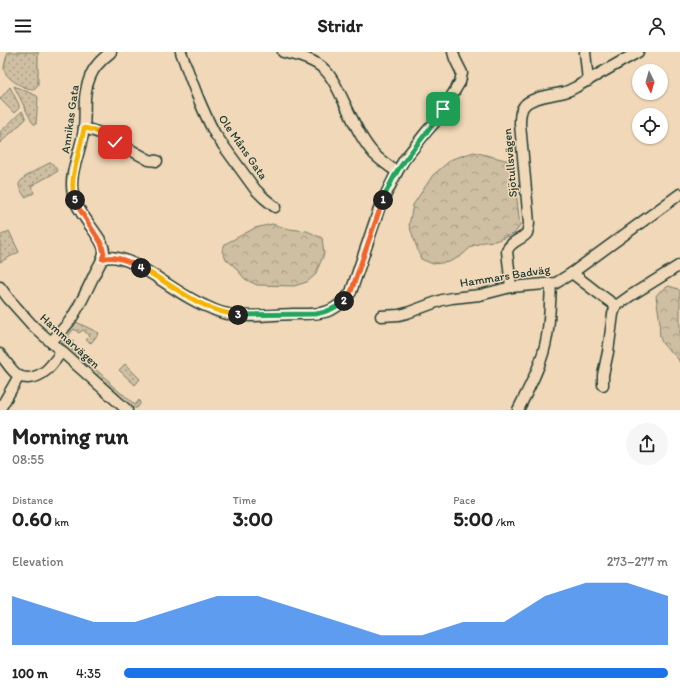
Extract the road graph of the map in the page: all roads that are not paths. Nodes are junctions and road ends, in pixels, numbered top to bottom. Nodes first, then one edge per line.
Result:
1 (111, 52) edge
2 (181, 52) edge
3 (283, 52) edge
4 (453, 52) edge
5 (585, 52) edge
6 (638, 52) edge
7 (588, 81) junction
8 (84, 128) junction
9 (157, 161) dead end
10 (397, 172) junction
11 (680, 194) edge
12 (275, 207) dead end
13 (102, 259) junction
14 (680, 265) edge
15 (572, 273) junction
16 (551, 284) junction
17 (0, 287) edge
18 (511, 287) junction
19 (616, 306) junction
20 (381, 316) dead end
21 (51, 342) junction
22 (62, 351) junction
23 (0, 354) edge
24 (19, 376) junction
25 (603, 385) dead end
26 (0, 409) edge
27 (127, 410) edge
28 (518, 410) edge

1 - 8 street, Annikas Gata
2 - 12 street, Ole Måns Gata
3 - 10 street
4 - 10 street
5 - 7 street
6 - 7 street, Sjötullsvägen
7 - 18 street, Sjötullsvägen
8 - 9 street
8 - 13 street, Annikas Gata
10 - 13 street
11 - 15 street, Hammars Badväg
13 - 21 street
14 - 19 street
15 - 16 street, Hammars Badväg
15 - 19 street
16 - 18 street, Hammars Badväg
16 - 28 street
17 - 21 street, Hammarvägen
18 - 20 street, Hammars Badväg
19 - 25 street
21 - 22 street, Hammarvägen
22 - 24 street
22 - 27 street, Hammarvägen
23 - 24 street
24 - 26 street

